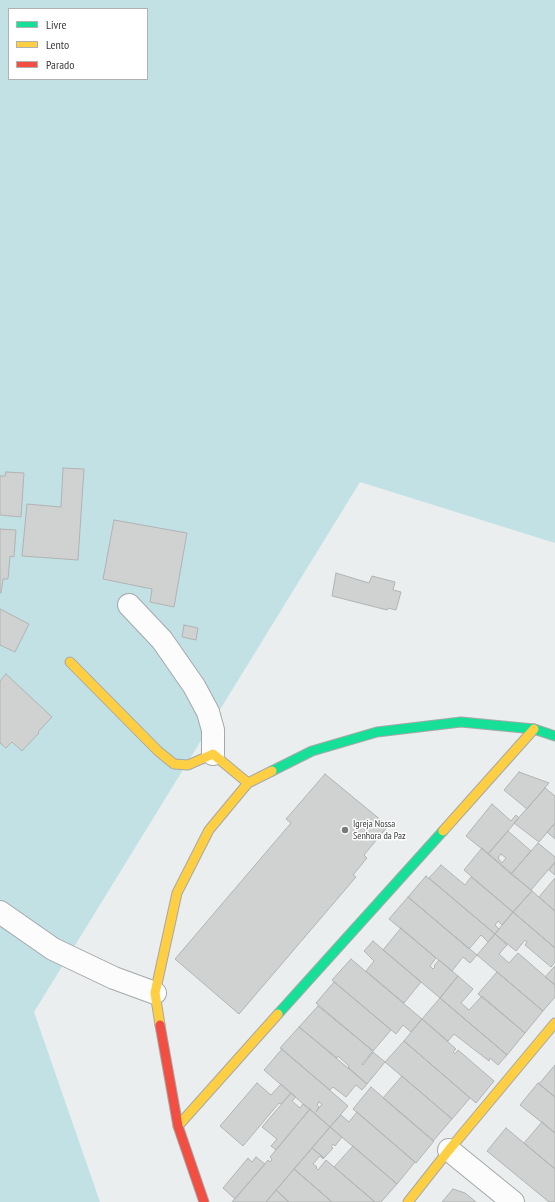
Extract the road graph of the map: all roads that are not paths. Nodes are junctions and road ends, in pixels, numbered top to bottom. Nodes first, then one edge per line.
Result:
1 (129, 606) dead end
2 (70, 662) dead end
3 (534, 729) junction
4 (555, 736) edge
5 (213, 754) junction
6 (248, 783) junction
7 (0, 912) edge
8 (155, 993) junction
9 (555, 1023) edge
10 (178, 1126) junction
11 (449, 1150) junction
12 (204, 1202) edge
13 (408, 1202) edge
14 (513, 1202) edge

1 - 5 street
2 - 5 street
3 - 4 street
3 - 6 street
3 - 10 street
5 - 6 street
6 - 8 street
7 - 8 street
8 - 10 street
9 - 11 street
10 - 12 street
11 - 13 street
11 - 14 street

